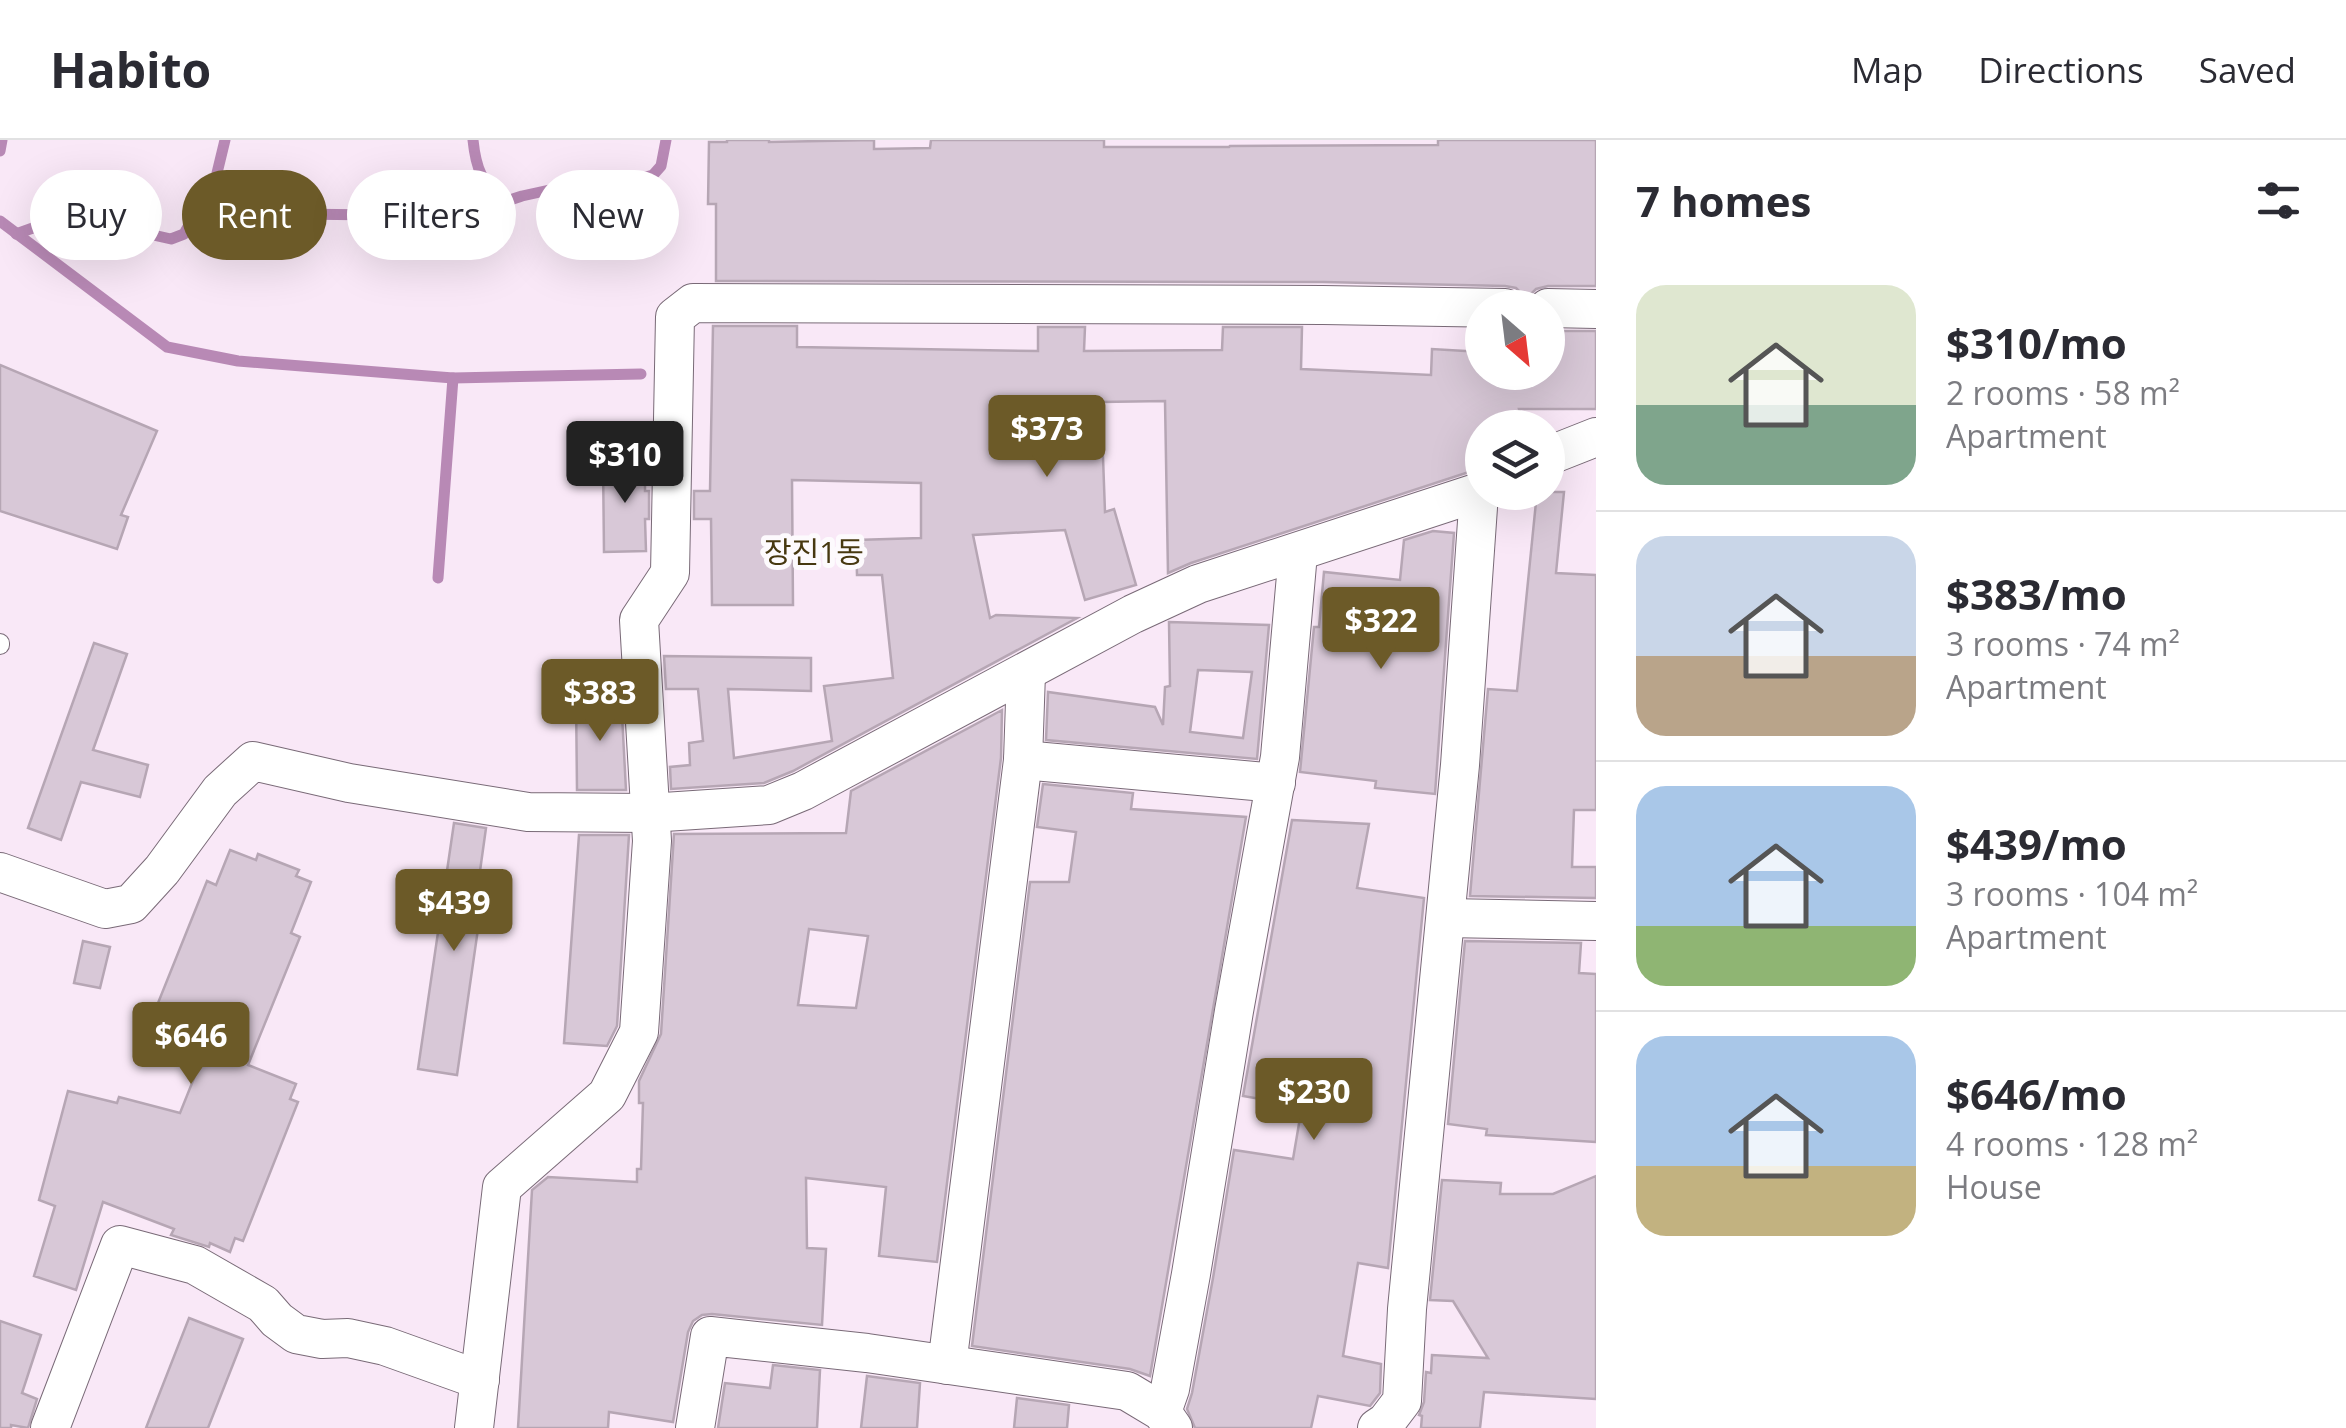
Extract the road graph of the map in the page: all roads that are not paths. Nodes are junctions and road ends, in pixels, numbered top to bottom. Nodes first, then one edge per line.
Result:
1 (1465, 307) edge
2 (1565, 308) edge
3 (1596, 309) edge
4 (1596, 437) edge
5 (1565, 449) edge
6 (1465, 496) edge
7 (1479, 510) edge
8 (1298, 553) junction
9 (1026, 673) junction
10 (1024, 760) junction
11 (1276, 782) junction
12 (649, 812) junction
13 (0, 872) edge
14 (1446, 918) junction
15 (1596, 920) edge
16 (947, 1365) junction
17 (480, 1380) junction
18 (1167, 1420) edge
19 (50, 1428) edge
20 (474, 1428) edge
21 (694, 1428) edge
22 (1377, 1428) edge

1 - 12 street
2 - 3 street
4 - 5 street
6 - 8 street
7 - 14 street
8 - 9 street
8 - 11 street
9 - 10 street
9 - 12 street
10 - 11 street
10 - 16 street
11 - 18 street
12 - 13 street
12 - 17 street
14 - 15 street
14 - 22 street
16 - 18 street
16 - 21 street
17 - 19 street
17 - 20 street

